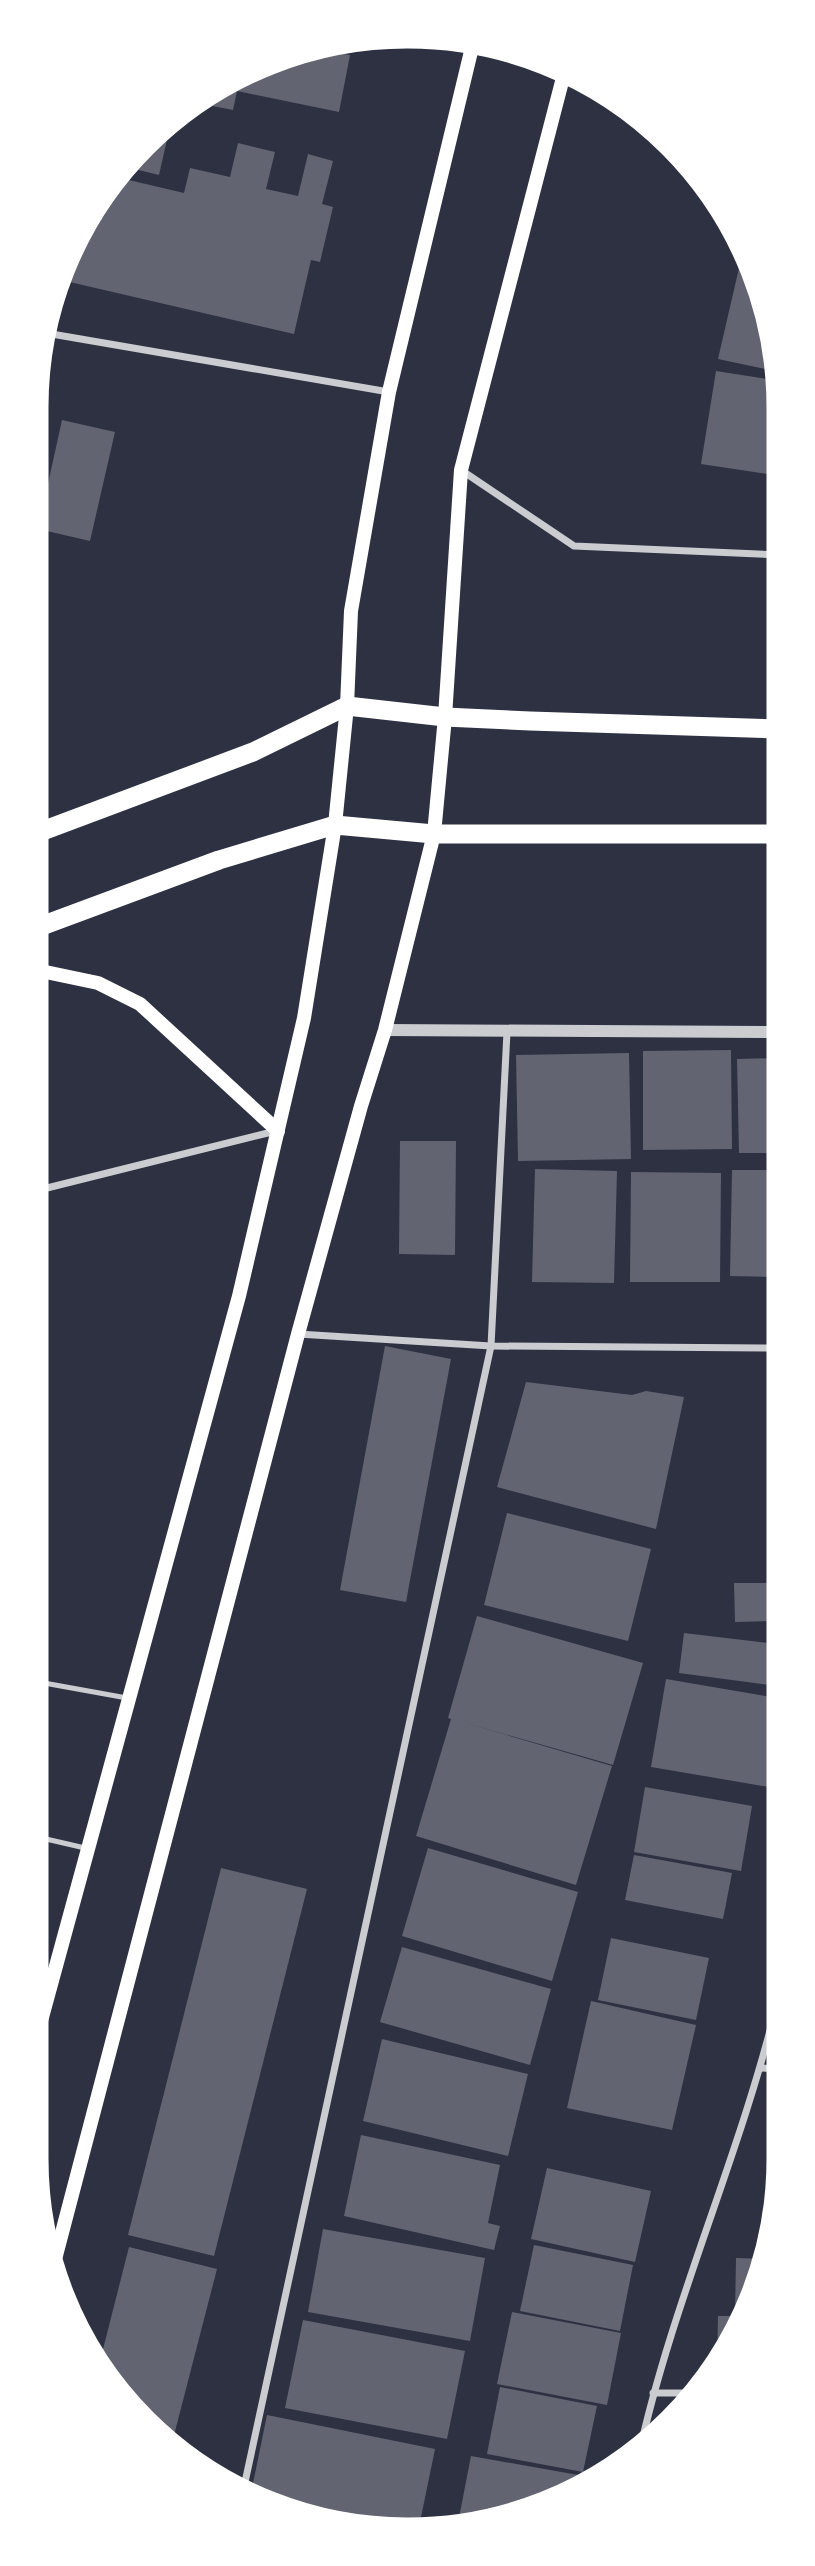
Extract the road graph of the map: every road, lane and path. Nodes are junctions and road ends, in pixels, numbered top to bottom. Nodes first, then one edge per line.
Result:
1 (471, 50) edge
2 (563, 79) edge
3 (52, 334) edge
4 (389, 392) junction
5 (461, 470) junction
6 (771, 555) edge
7 (347, 706) junction
8 (445, 717) junction
9 (771, 729) edge
10 (335, 825) junction
11 (44, 830) edge
12 (771, 834) edge
13 (434, 835) junction
14 (44, 925) edge
15 (44, 972) edge
16 (385, 1030) junction
17 (507, 1032) junction
18 (771, 1032) edge
19 (278, 1131) junction
20 (44, 1189) edge
21 (298, 1334) junction
22 (491, 1346) junction
23 (771, 1348) edge
24 (44, 1683) edge
25 (129, 1699) junction
26 (44, 1839) edge
27 (88, 1849) junction
28 (44, 2010) edge
29 (771, 2027) edge
30 (761, 2068) junction
31 (771, 2069) edge
32 (56, 2254) edge
33 (653, 2393) junction
34 (685, 2393) edge
35 (643, 2435) edge
36 (245, 2484) edge

1 - 4 main road
2 - 5 main road
3 - 4 street
4 - 7 main road
5 - 6 street
5 - 8 main road
7 - 8 highway
7 - 10 main road
7 - 11 highway
8 - 9 highway
8 - 13 main road
10 - 13 highway
10 - 14 highway
10 - 19 main road
12 - 13 highway
13 - 16 main road
15 - 19 main road
16 - 17 street
16 - 21 main road
17 - 18 street
17 - 22 street
19 - 20 street
19 - 25 main road
21 - 22 street
21 - 32 main road
22 - 23 street
22 - 36 street
24 - 25 lane
25 - 27 main road
26 - 27 lane
27 - 28 main road
29 - 30 street
30 - 31 street
30 - 33 street
33 - 34 street
33 - 35 street

